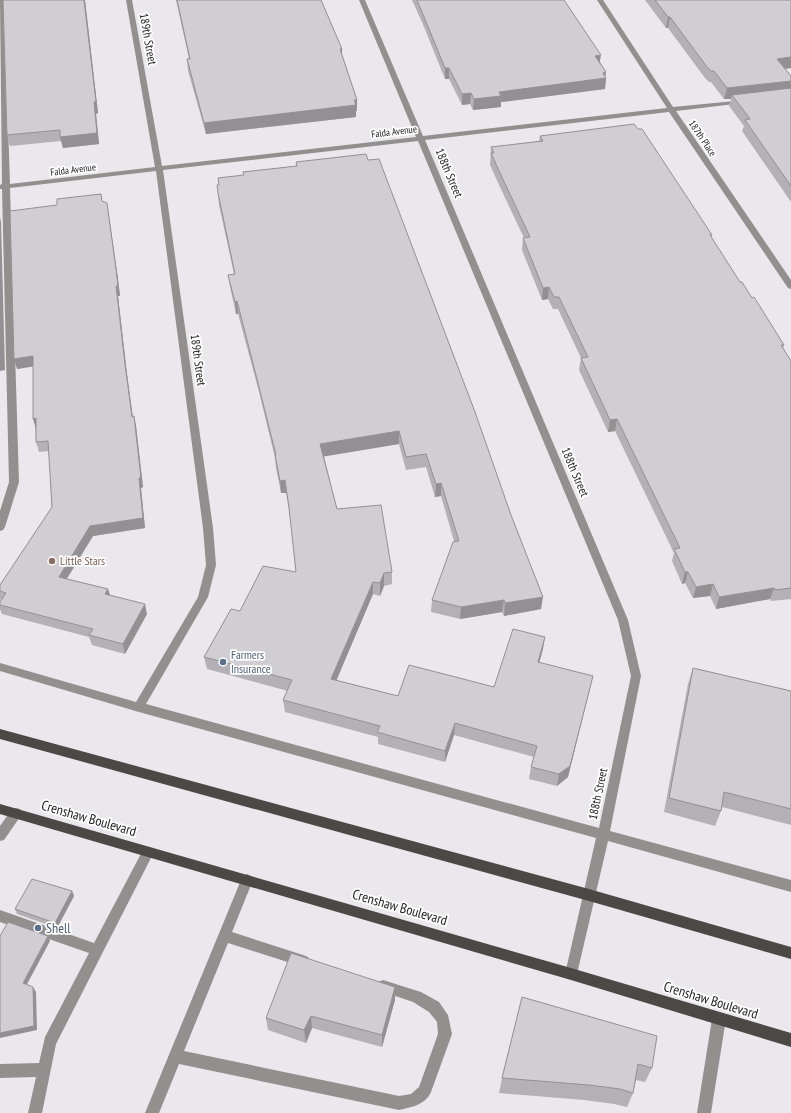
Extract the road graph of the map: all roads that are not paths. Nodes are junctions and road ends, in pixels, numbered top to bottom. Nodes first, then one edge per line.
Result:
1 (1, 0) edge
2 (129, 0) edge
3 (362, 0) edge
4 (600, 0) edge
5 (753, 100) edge
6 (671, 109) junction
7 (419, 138) junction
8 (159, 169) junction
9 (3, 187) edge
10 (791, 286) edge
11 (0, 527) edge
12 (0, 667) edge
13 (139, 707) junction
14 (0, 734) edge
15 (0, 809) edge
16 (16, 813) junction
17 (603, 835) junction
18 (0, 836) edge
19 (148, 852) junction
20 (247, 880) junction
21 (791, 886) edge
22 (589, 895) junction
23 (0, 916) edge
24 (224, 936) junction
25 (97, 950) junction
26 (791, 953) edge
27 (314, 964) edge
28 (571, 974) junction
29 (367, 981) edge
30 (719, 1020) junction
31 (791, 1040) edge
32 (174, 1056) junction
33 (44, 1070) junction
34 (0, 1071) edge
35 (35, 1113) edge
36 (152, 1113) edge
37 (704, 1113) edge

1 - 9 street
2 - 8 street, 189th Street
3 - 7 street, 188th Street
4 - 6 street, 187th Place
5 - 6 street, Falda Avenue
6 - 7 street, Falda Avenue
6 - 10 street, 187th Place
7 - 8 street, Falda Avenue
7 - 17 street, 188th Street
8 - 9 street, Falda Avenue
8 - 13 street, 189th Street
9 - 11 street
12 - 13 street
13 - 17 street
14 - 22 main road
15 - 16 main road, Crenshaw Boulevard
16 - 18 street
16 - 19 main road, Crenshaw Boulevard
17 - 21 street
17 - 22 street, 188th Street
19 - 20 main road, Crenshaw Boulevard
19 - 25 street
20 - 24 street
20 - 28 main road, Crenshaw Boulevard
22 - 26 main road
22 - 28 street, 188th Street
23 - 25 street
24 - 27 street
24 - 32 street
25 - 33 street
28 - 30 main road, Crenshaw Boulevard
29 - 32 street
30 - 31 main road, Crenshaw Boulevard
30 - 37 street
32 - 36 street
33 - 34 street
33 - 35 street

